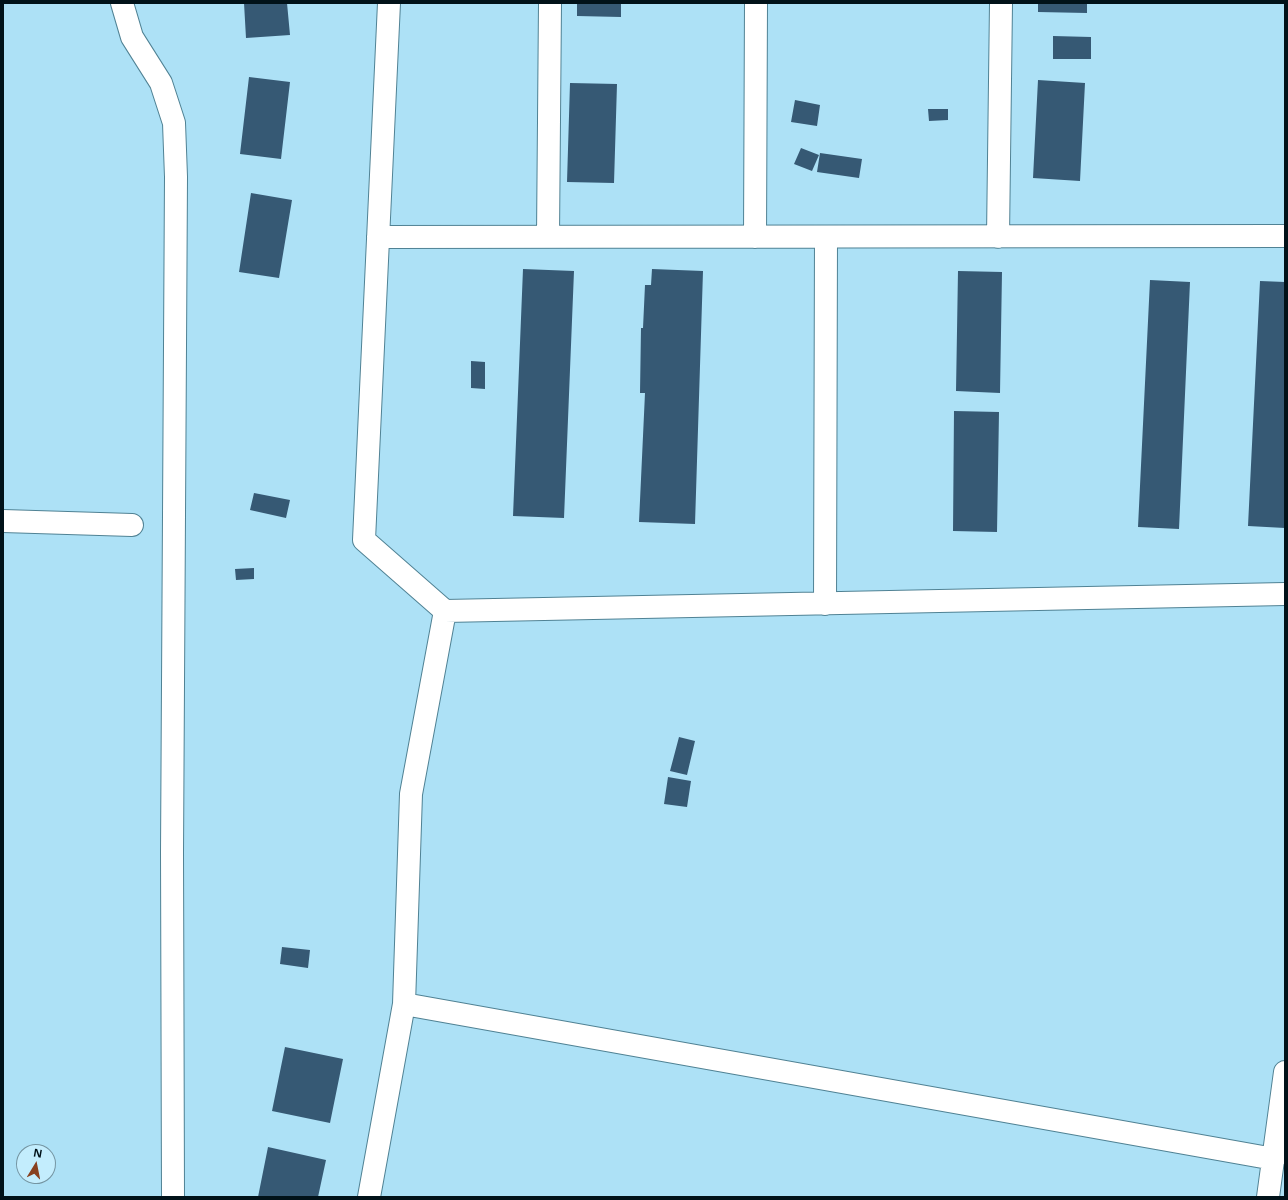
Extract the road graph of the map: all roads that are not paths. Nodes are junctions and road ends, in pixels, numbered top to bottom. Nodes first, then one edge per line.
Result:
1 (122, 3) edge
2 (389, 3) edge
3 (550, 3) edge
4 (756, 3) edge
5 (1001, 3) edge
6 (548, 236) junction
7 (998, 236) junction
8 (1285, 236) edge
9 (378, 237) junction
10 (755, 237) junction
11 (826, 237) junction
12 (3, 522) edge
13 (132, 525) dead end
14 (1285, 594) edge
15 (825, 604) junction
16 (446, 611) junction
17 (404, 1004) junction
18 (1285, 1072) edge
19 (1274, 1159) junction
20 (173, 1197) edge
21 (369, 1197) edge
22 (1268, 1197) edge

1 - 20 street
2 - 9 street
3 - 6 street
4 - 10 street
5 - 7 street
6 - 9 street
6 - 10 street
7 - 8 street
7 - 11 street
9 - 16 street
10 - 11 street
11 - 15 street
12 - 13 street
14 - 15 street
15 - 16 street
16 - 17 street
17 - 19 street
17 - 21 street
18 - 19 street
19 - 22 street

